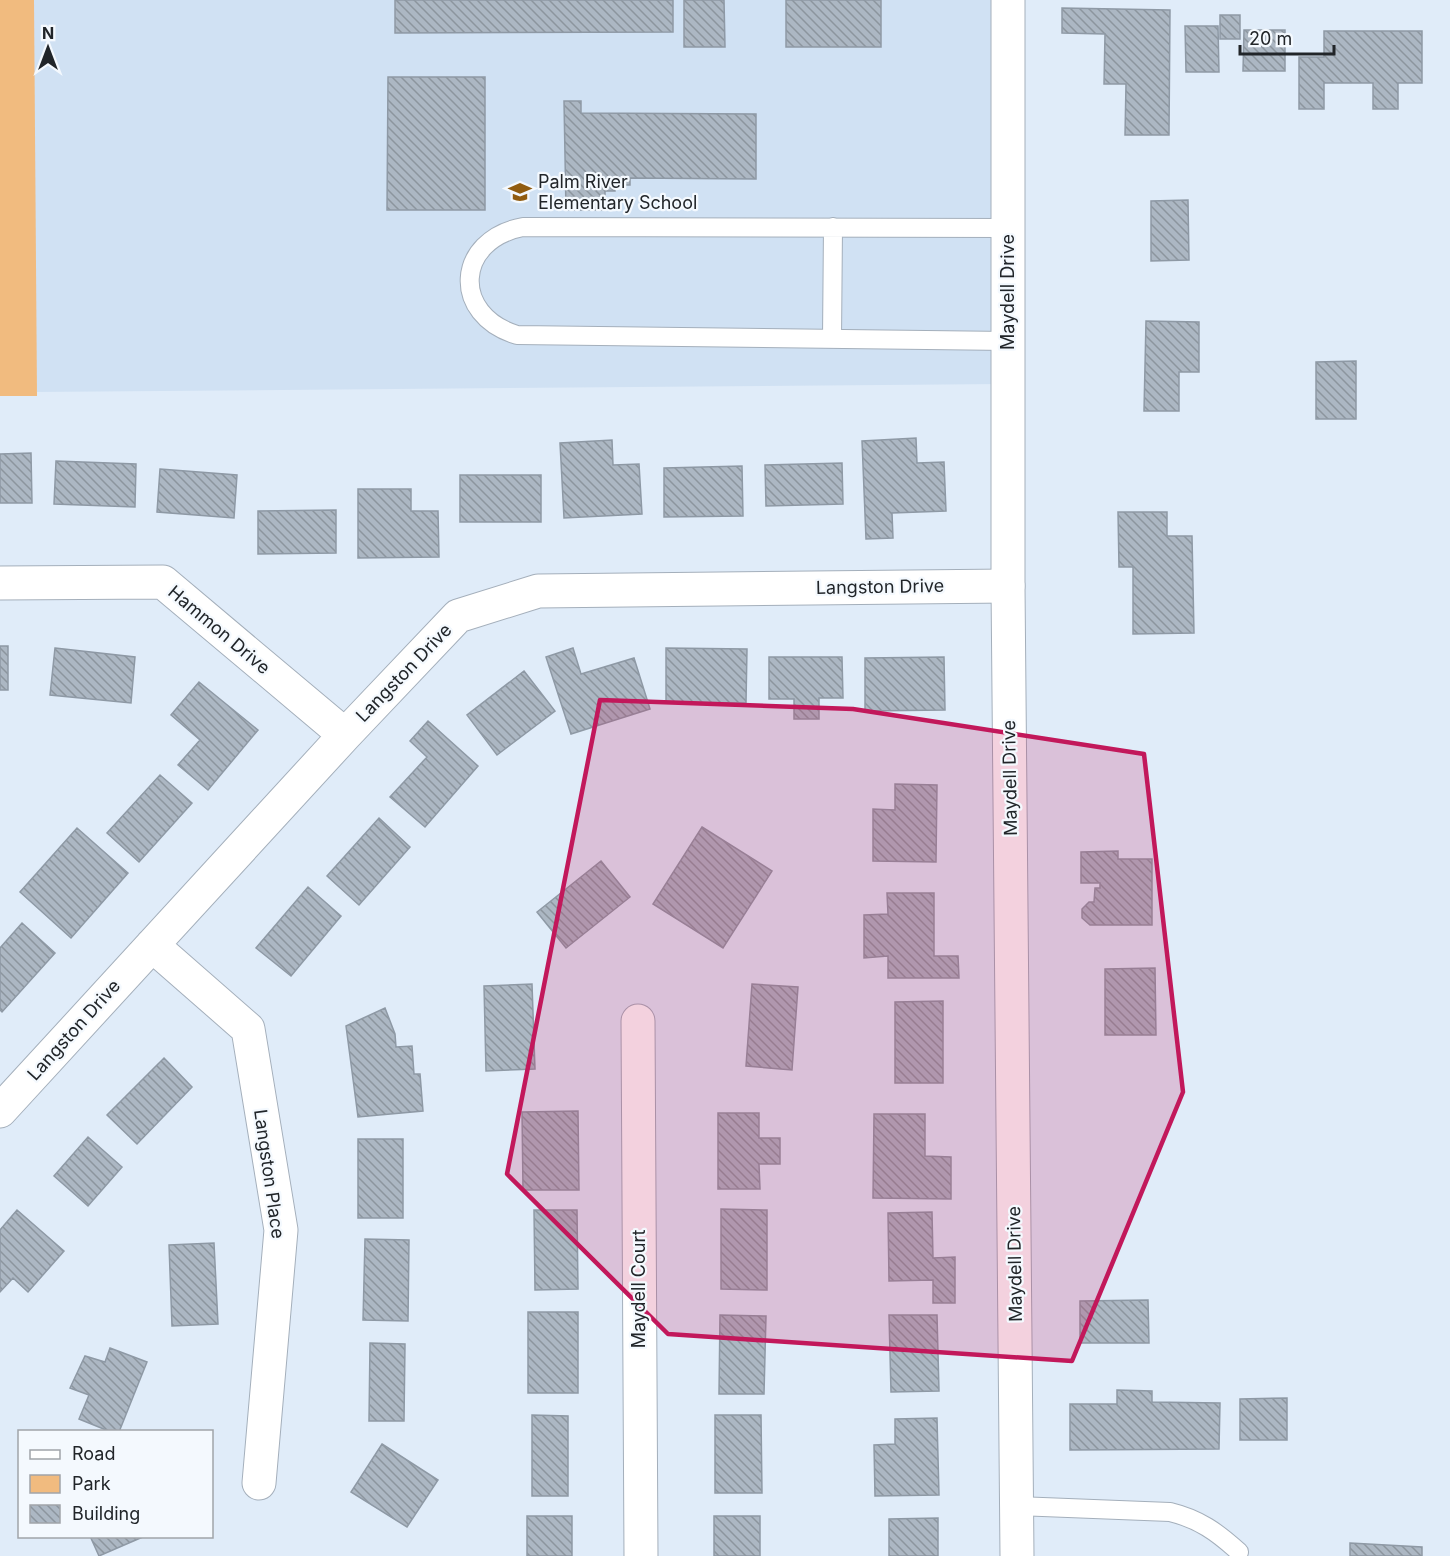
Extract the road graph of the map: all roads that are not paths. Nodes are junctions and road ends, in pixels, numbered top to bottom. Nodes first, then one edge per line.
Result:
1 (1008, 0) edge
2 (833, 227) junction
3 (1008, 228) junction
4 (832, 339) junction
5 (1008, 341) junction
6 (0, 582) edge
7 (1008, 586) junction
8 (345, 735) junction
9 (152, 945) junction
10 (638, 1021) dead end
11 (0, 1111) edge
12 (259, 1483) dead end
13 (1017, 1506) junction
14 (1239, 1552) dead end
15 (641, 1556) edge
16 (1017, 1556) edge

1 - 3 street, Maydell Drive
2 - 3 lane
2 - 4 lane
2 - 4 lane
3 - 5 street, Maydell Drive
4 - 5 lane
5 - 7 street, Maydell Drive
6 - 8 street, Hammon Drive
7 - 8 street, Langston Drive
7 - 13 street, Maydell Drive
8 - 9 street, Langston Drive
9 - 11 street, Langston Drive
9 - 12 street, Langston Place
10 - 15 street, Maydell Court
13 - 14 lane
13 - 16 street, Maydell Drive

